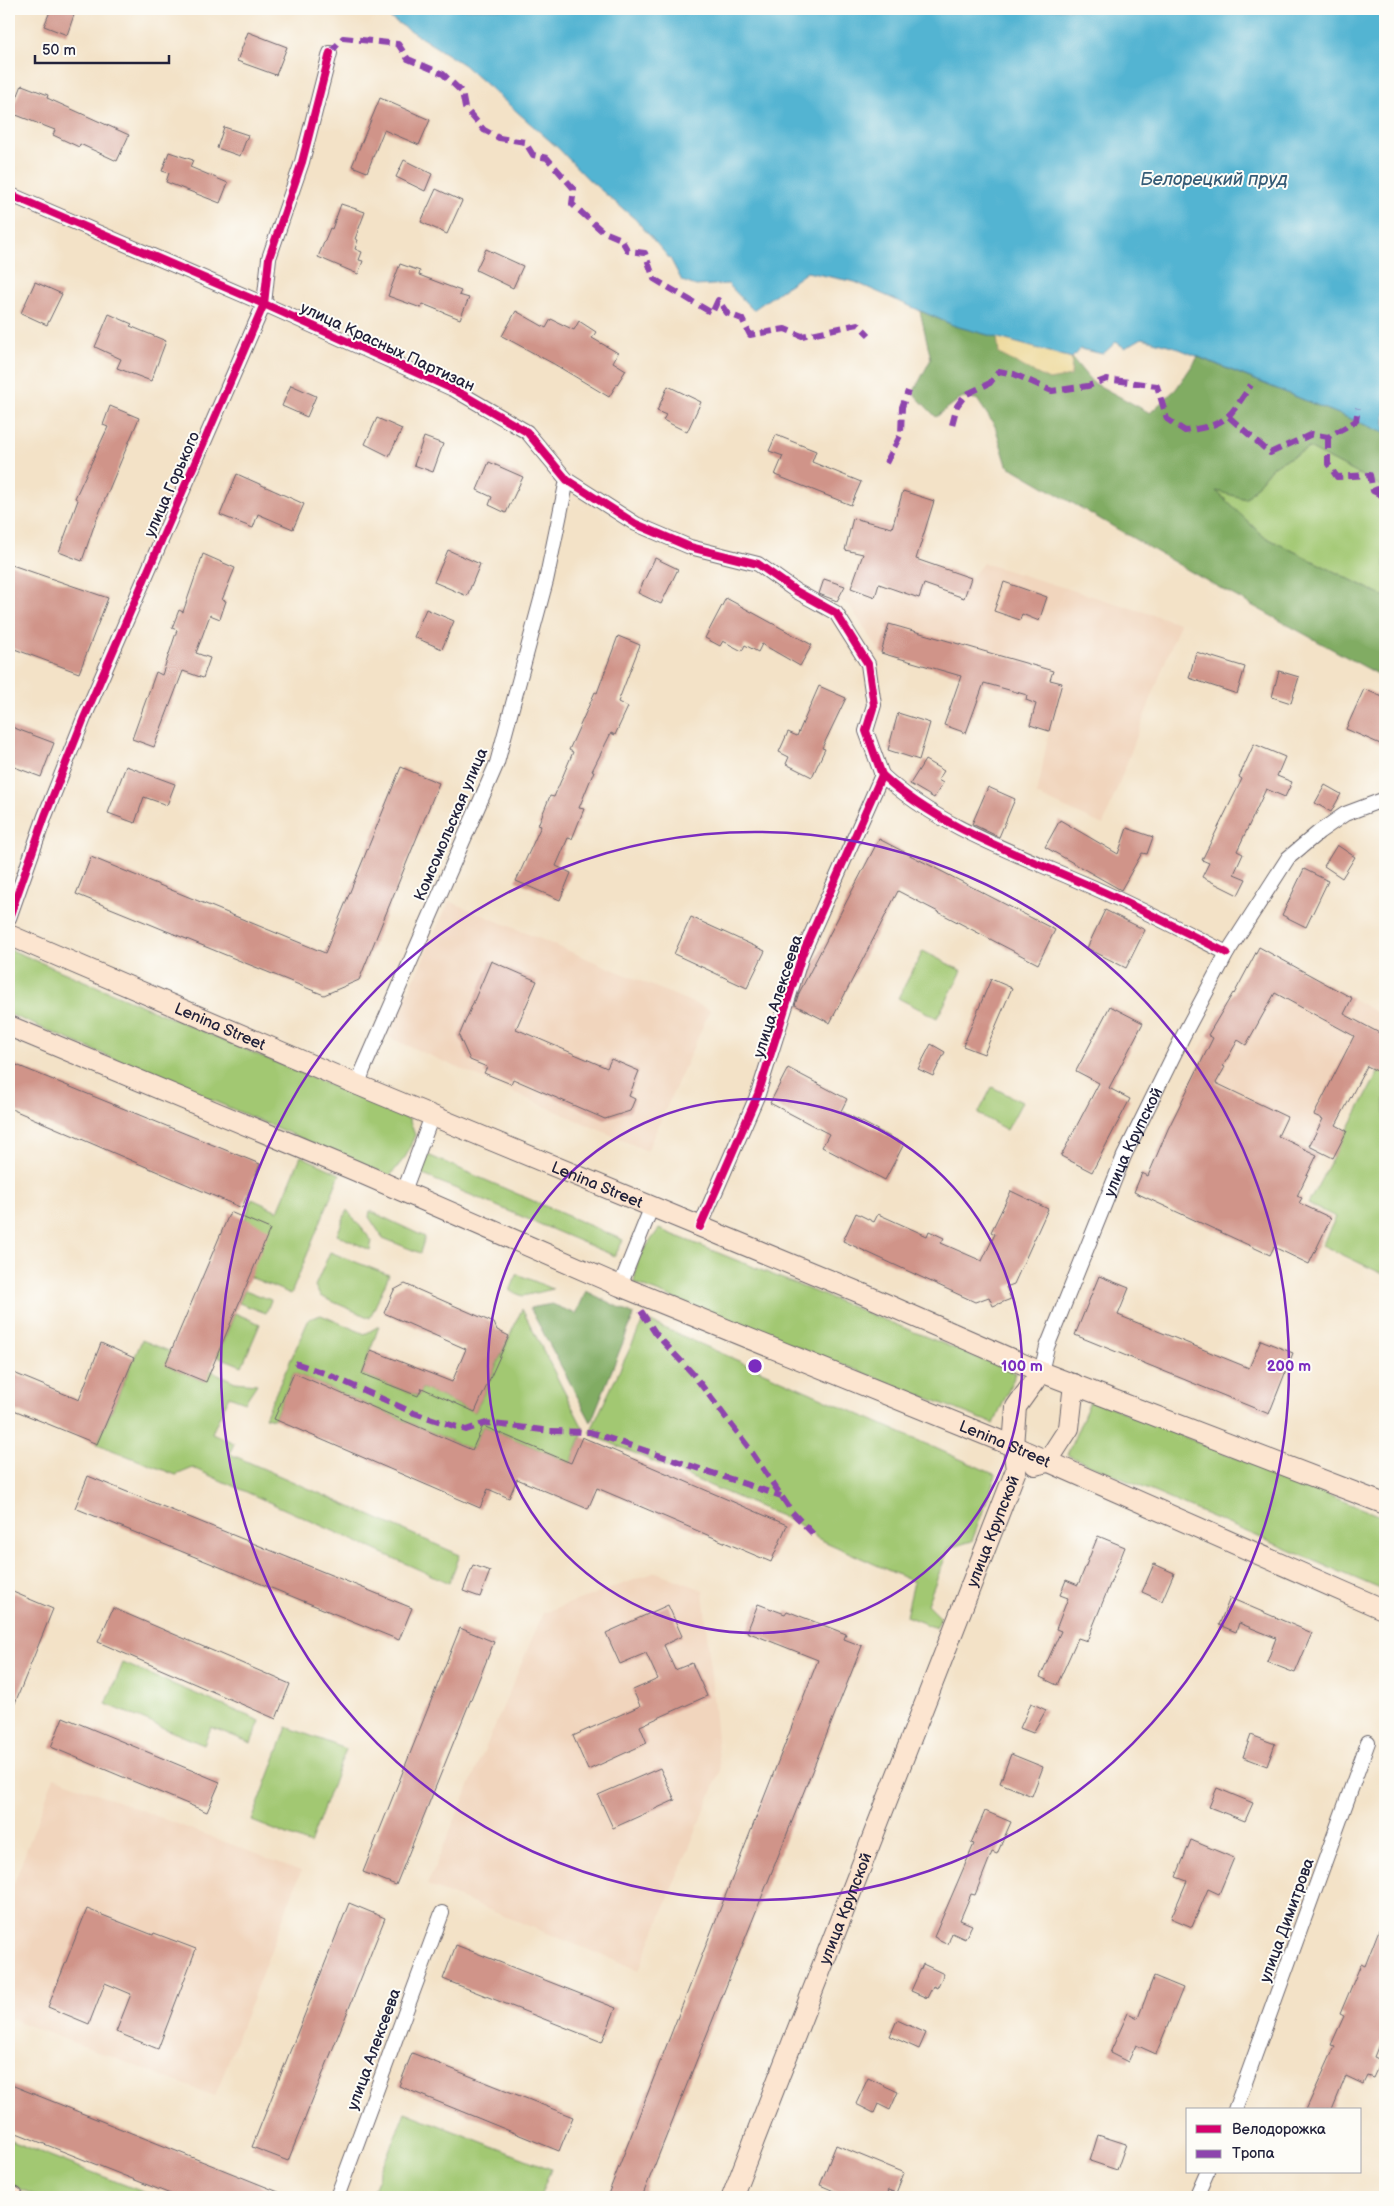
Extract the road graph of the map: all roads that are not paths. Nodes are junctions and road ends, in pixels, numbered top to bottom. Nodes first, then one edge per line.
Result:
1 (330, 53) dead end
2 (9, 194) edge
3 (264, 304) junction
4 (567, 480) junction
5 (882, 775) junction
6 (1385, 799) edge
7 (9, 918) edge
8 (9, 935) edge
9 (1227, 952) junction
10 (9, 1026) edge
11 (358, 1085) junction
12 (432, 1116) junction
13 (404, 1191) junction
14 (652, 1206) junction
15 (700, 1227) junction
16 (620, 1286) junction
17 (1041, 1372) junction
18 (1074, 1384) junction
19 (1013, 1446) junction
20 (1047, 1462) junction
21 (1016, 1470) junction
22 (1385, 1504) edge
23 (1385, 1610) edge
24 (1368, 1742) dead end
25 (442, 1913) dead end
26 (1236, 2108) edge
27 (1207, 2174) edge
28 (9, 2196) edge
29 (12, 2197) edge
30 (337, 2197) edge
31 (732, 2197) edge
32 (1196, 2197) edge

1 - 3 street, улица Горького
2 - 3 street, улица Красных Партизан
3 - 4 street, улица Красных Партизан
3 - 7 street, улица Горького
4 - 5 street, улица Красных Партизан
4 - 11 street, Комсомольская улица
5 - 9 street
5 - 15 street, улица Алексеева
6 - 9 street, улица Крупской
8 - 11 main road, Lenina Street
9 - 17 street, улица Крупской
10 - 13 main road, Lenina Street
11 - 12 main road, Lenina Street
12 - 13 street
12 - 14 main road, Lenina Street
13 - 16 main road, Lenina Street
14 - 15 main road, Lenina Street
14 - 16 street, Lenina Street
15 - 17 main road, Lenina Street
16 - 19 main road, Lenina Street
17 - 18 main road, Lenina Street
17 - 19 main road, улица Крупской
18 - 20 main road
18 - 22 main road, Lenina Street
19 - 20 main road, Lenina Street
19 - 21 main road, улица Крупской
20 - 21 main road
20 - 23 main road, Lenina Street
21 - 31 main road, улица Крупской
24 - 26 street, улица Димитрова
25 - 30 street, улица Алексеева
27 - 32 street
28 - 29 main road

